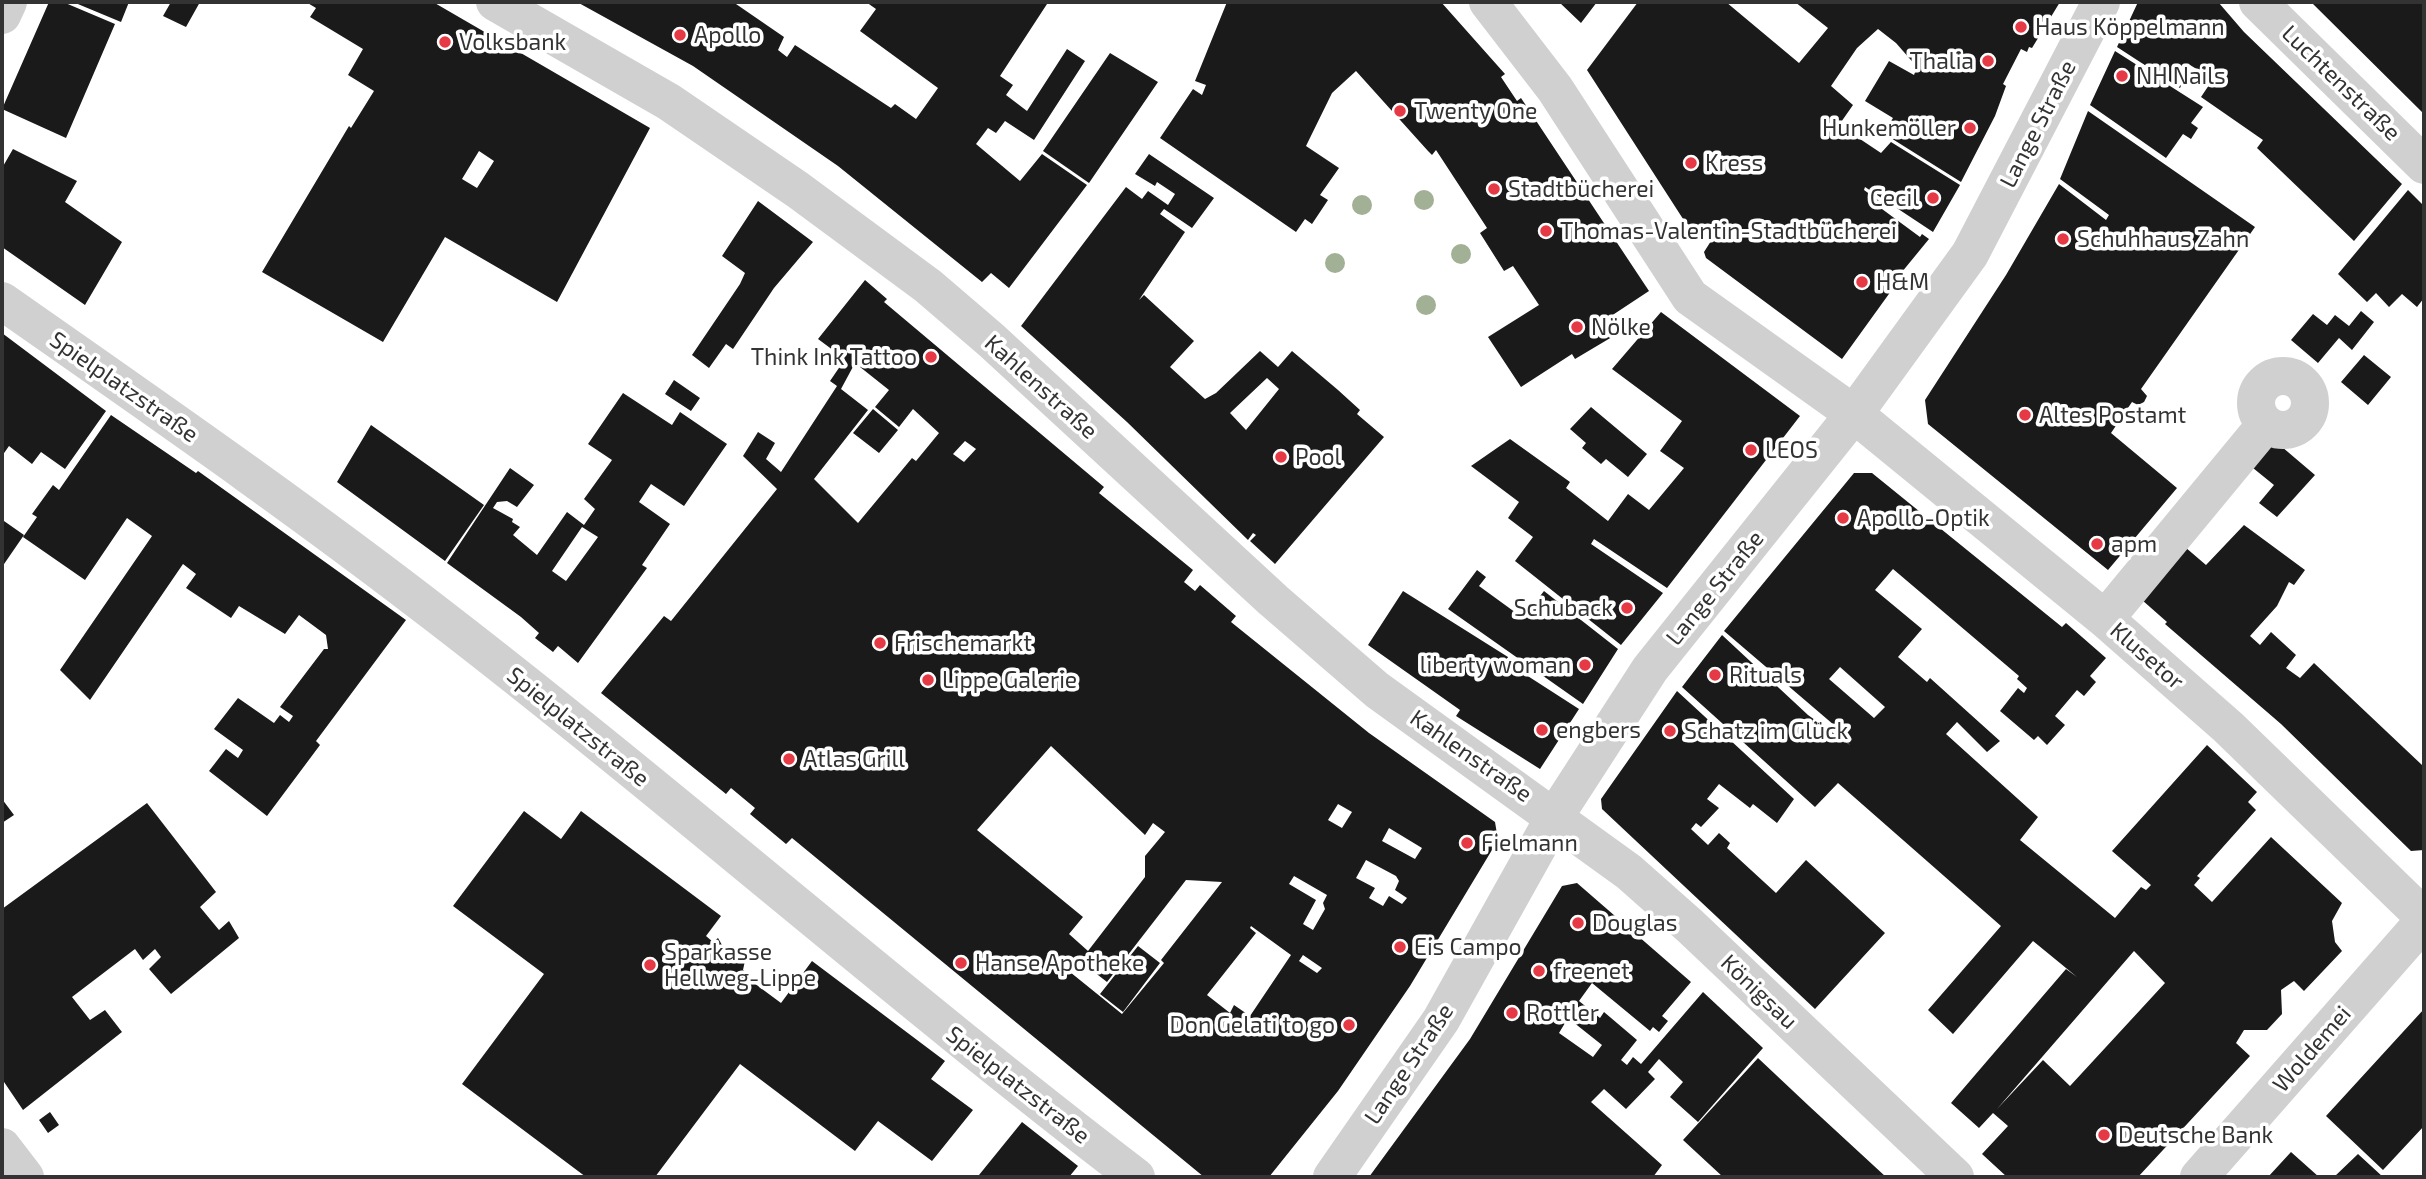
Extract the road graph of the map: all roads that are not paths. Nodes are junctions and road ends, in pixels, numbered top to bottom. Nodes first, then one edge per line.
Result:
1 (8, 2) edge
2 (495, 2) edge
3 (1488, 2) edge
4 (2101, 2) edge
5 (2258, 2) edge
6 (2, 15) edge
7 (2424, 164) edge
8 (2, 301) edge
9 (1854, 414) junction
10 (2266, 424) dead end
11 (2105, 619) junction
12 (1555, 816) junction
13 (2424, 919) edge
14 (2, 1147) edge
15 (24, 1177) edge
16 (1136, 1177) edge
17 (1332, 1177) edge
18 (1955, 1177) edge
19 (2199, 1177) edge

1 - 6 street
2 - 12 street, Kahlenstraße
3 - 9 street, Klusetor
4 - 9 street, Lange Straße
5 - 7 street, Luchtenstraße
8 - 16 street, Spielplatzstraße
9 - 11 street, Klusetor
9 - 12 street, Lange Straße
10 - 11 street
11 - 13 street, Klusetor
12 - 17 street, Lange Straße
12 - 18 street, Königsau
13 - 19 street, Woldemei
14 - 15 street

